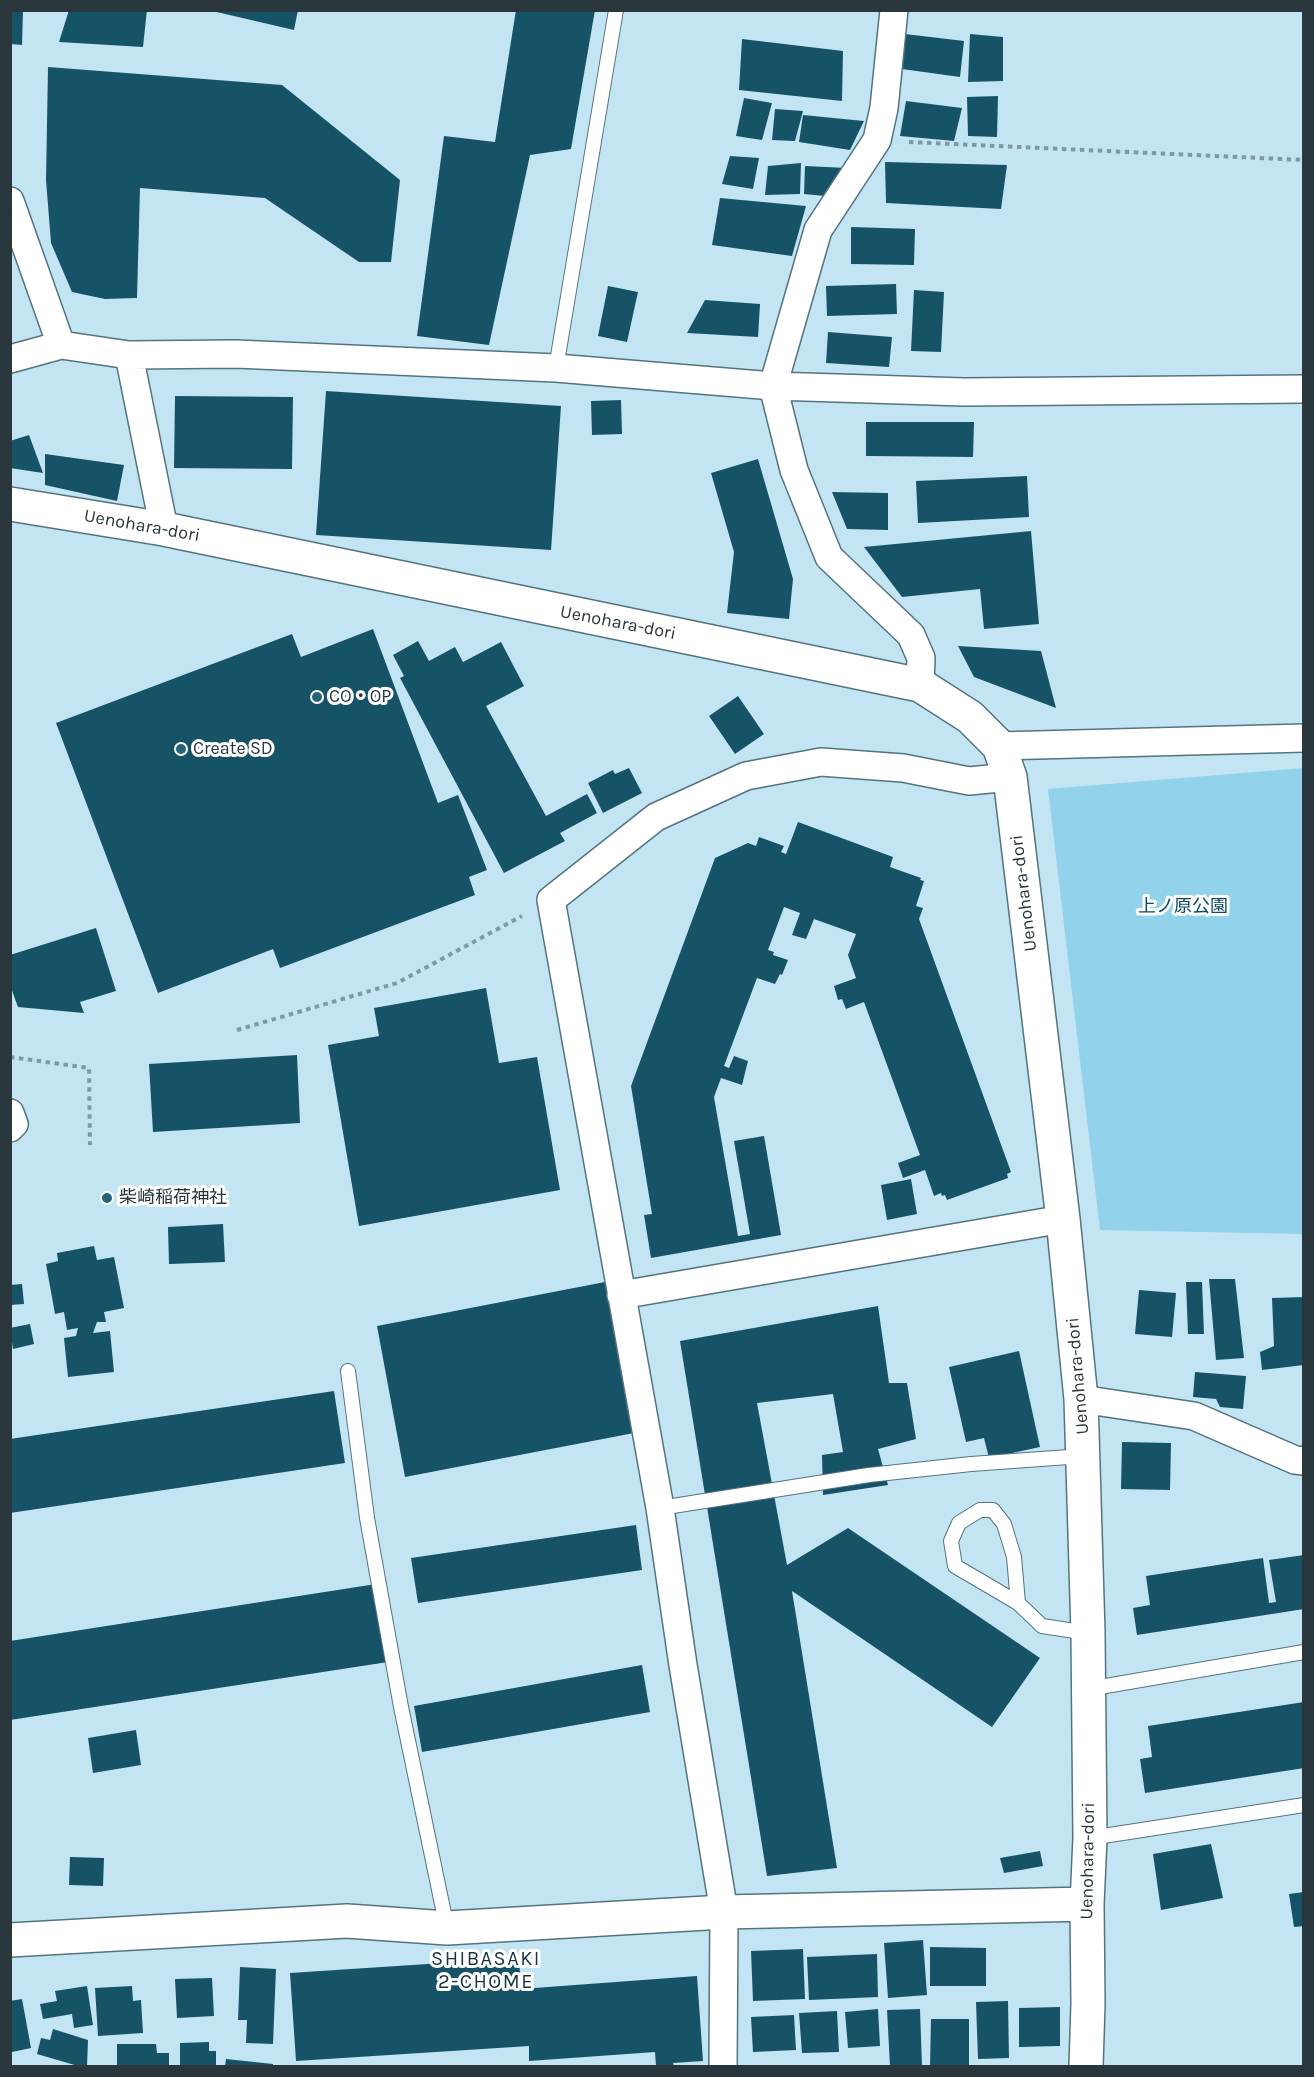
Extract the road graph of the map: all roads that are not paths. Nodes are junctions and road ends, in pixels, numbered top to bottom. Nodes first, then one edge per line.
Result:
1 (616, 10) edge
2 (894, 10) edge
3 (10, 201) edge
4 (61, 345) junction
5 (129, 355) junction
6 (10, 359) edge
7 (556, 368) junction
8 (773, 386) junction
9 (1304, 389) edge
10 (10, 504) edge
11 (164, 529) junction
12 (920, 685) junction
13 (1304, 738) edge
14 (999, 746) junction
15 (1010, 777) junction
16 (10, 1113) edge
17 (10, 1128) edge
18 (1063, 1220) junction
19 (621, 1294) junction
20 (348, 1371) dead end
21 (1082, 1399) junction
22 (1084, 1456) junction
23 (1304, 1461) edge
24 (660, 1508) junction
25 (1018, 1604) junction
26 (1088, 1633) junction
27 (1304, 1652) edge
28 (1088, 1689) junction
29 (1304, 1805) edge
30 (1090, 1838) junction
31 (1087, 1904) junction
32 (724, 1912) junction
33 (447, 1928) junction
34 (10, 1940) edge
35 (723, 2067) edge
36 (1086, 2067) edge

1 - 7 lane
2 - 8 street
3 - 4 street
4 - 5 street
4 - 6 street
5 - 7 street
5 - 11 street
7 - 8 street
8 - 9 street
8 - 12 street
10 - 11 street, Uenohara-dori
11 - 12 street, Uenohara-dori
12 - 14 street, Uenohara-dori
13 - 14 street
14 - 15 street, Uenohara-dori
15 - 18 street, Uenohara-dori
15 - 19 street
16 - 17 street
18 - 19 street
18 - 21 street, Uenohara-dori
19 - 24 street
20 - 33 lane
21 - 22 street, Uenohara-dori
21 - 23 street
22 - 24 lane
22 - 26 street, Uenohara-dori
24 - 32 street
25 - 25 lane
25 - 26 lane
26 - 28 street, Uenohara-dori
27 - 28 lane
28 - 30 street, Uenohara-dori
29 - 30 lane
30 - 31 street, Uenohara-dori
31 - 32 street
31 - 36 street, Uenohara-dori
32 - 33 street
32 - 35 street
33 - 34 street

